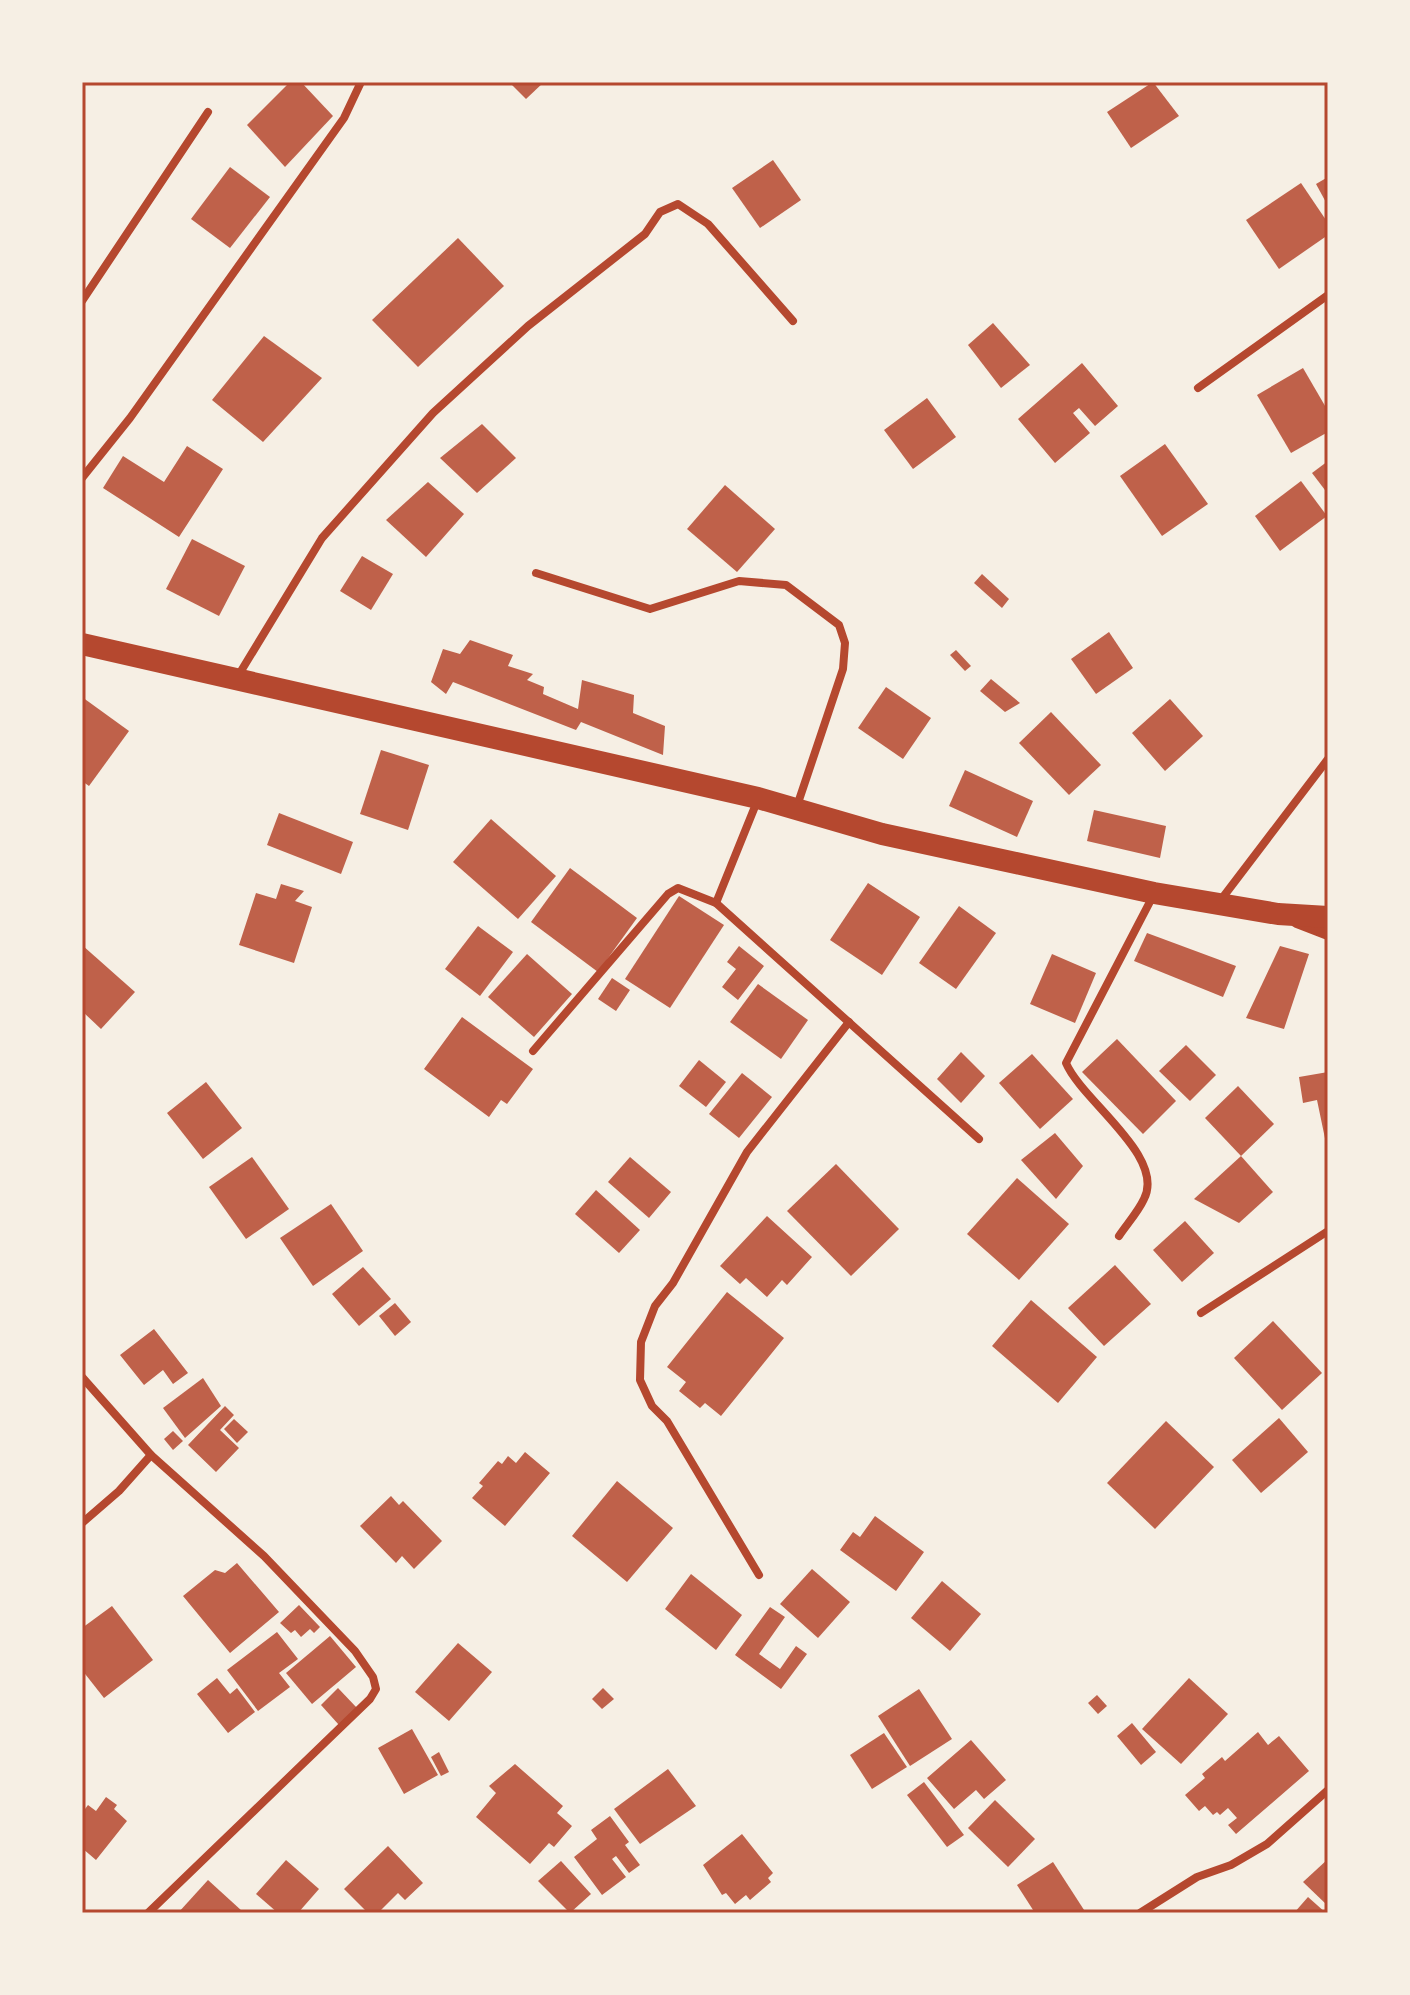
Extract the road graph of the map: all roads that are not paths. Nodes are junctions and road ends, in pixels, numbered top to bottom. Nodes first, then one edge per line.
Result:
1 (361, 82) edge
2 (208, 112) dead end
3 (1328, 295) edge
4 (82, 301) edge
5 (793, 321) dead end
6 (1198, 388) dead end
7 (82, 478) edge
8 (536, 573) dead end
9 (82, 644) edge
10 (238, 677) junction
11 (1328, 759) edge
12 (758, 798) junction
13 (796, 809) junction
14 (1154, 893) junction
15 (716, 903) junction
16 (1217, 904) junction
17 (1278, 914) junction
18 (1328, 917) edge
19 (1328, 933) edge
20 (849, 1022) junction
21 (533, 1051) dead end
22 (979, 1139) dead end
23 (1328, 1231) edge
24 (1119, 1236) dead end
25 (1201, 1313) dead end
26 (82, 1377) edge
27 (151, 1455) junction
28 (82, 1523) edge
29 (759, 1575) dead end
30 (1328, 1790) edge
31 (148, 1913) edge
32 (1140, 1913) edge

1 - 7 street
2 - 4 street
3 - 6 street
5 - 10 street
8 - 13 street
9 - 10 highway
10 - 12 highway
11 - 16 street
12 - 13 highway
12 - 15 street
13 - 14 highway
14 - 16 highway
14 - 24 street
15 - 20 street
15 - 21 street
16 - 17 highway
17 - 18 highway
17 - 19 street
20 - 22 street
20 - 29 street
23 - 25 street
26 - 27 street
27 - 28 street
27 - 31 street
30 - 32 street

